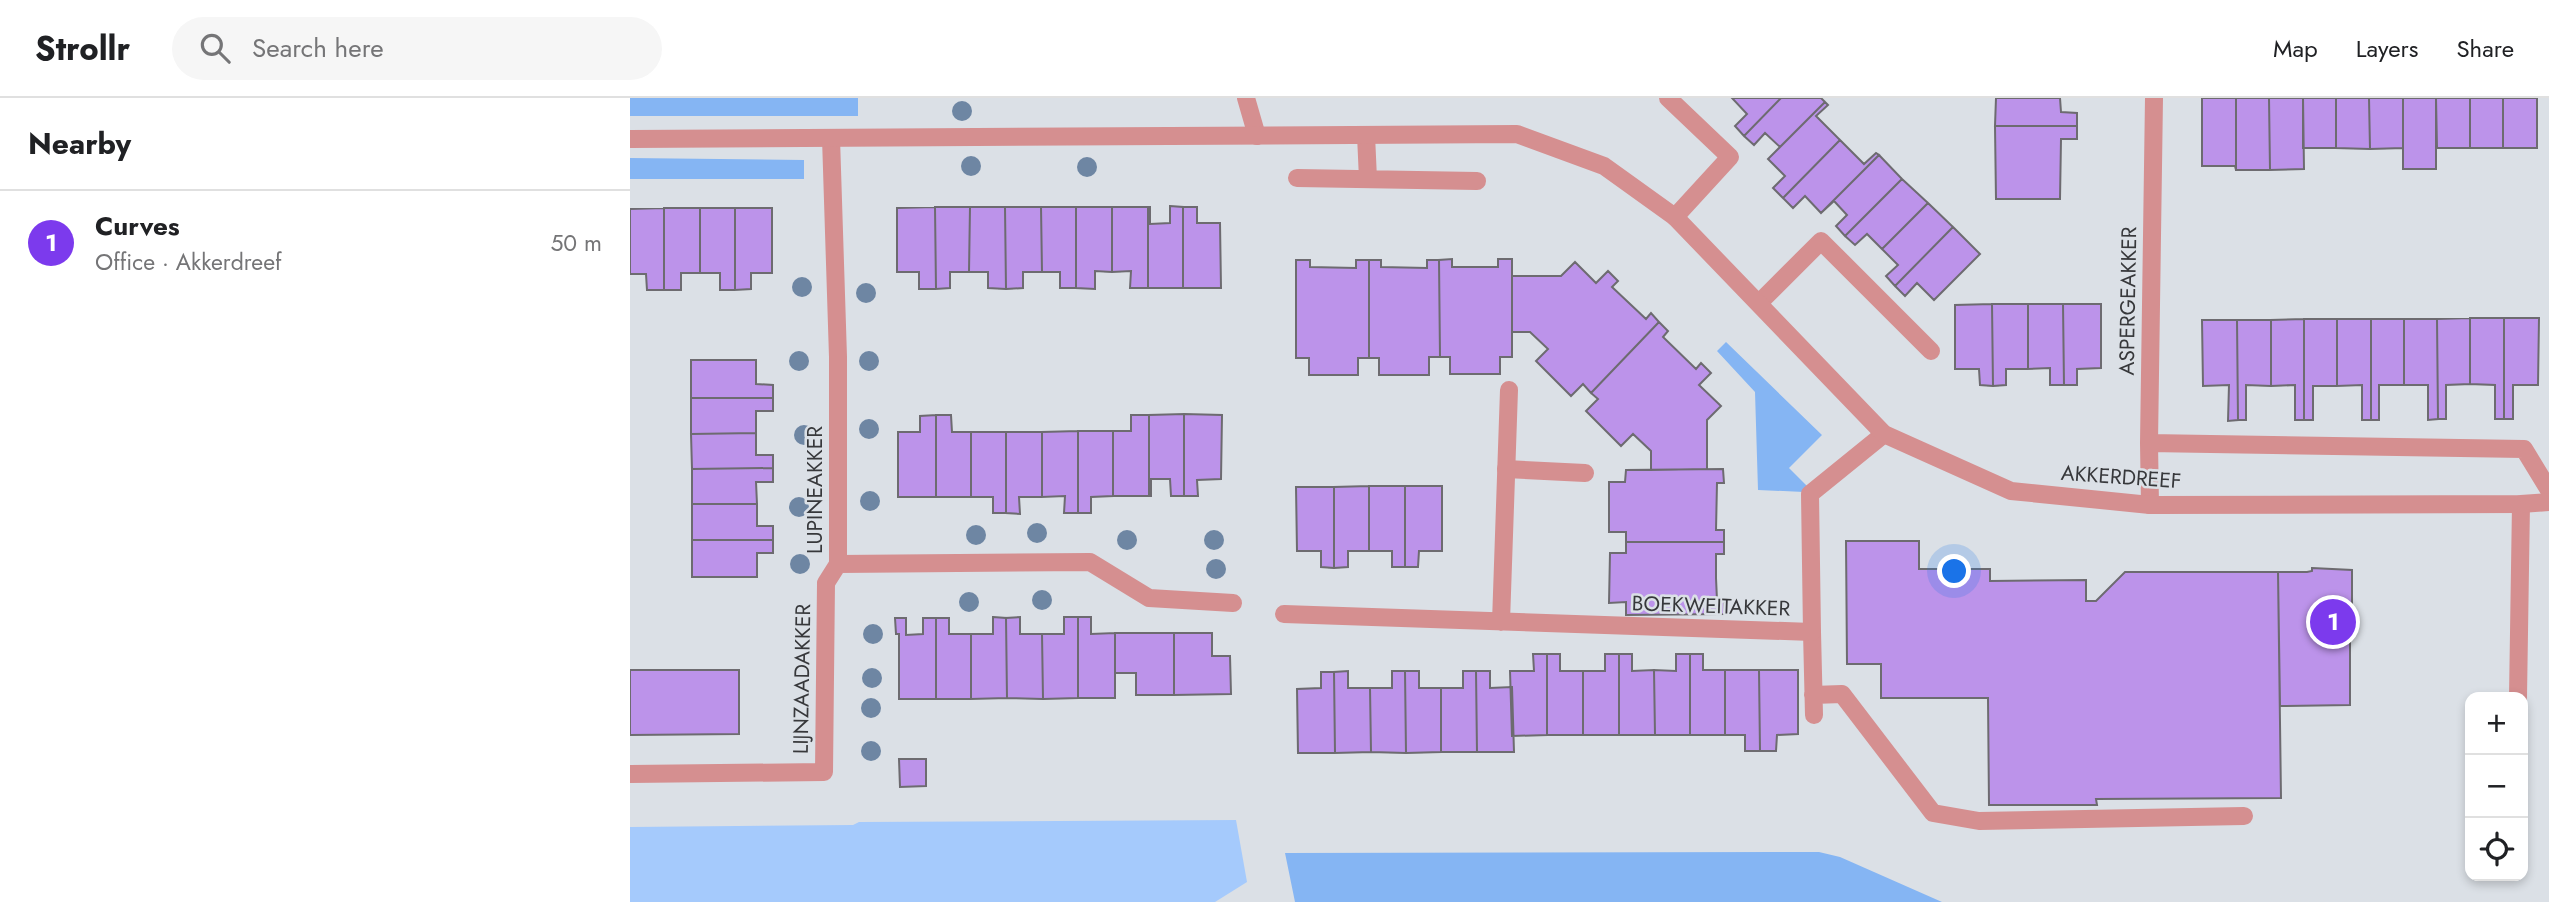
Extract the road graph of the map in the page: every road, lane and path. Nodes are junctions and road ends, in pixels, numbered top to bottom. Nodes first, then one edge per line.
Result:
1 (1246, 98) edge
2 (1668, 98) edge
3 (2154, 98) edge
4 (1366, 135) junction
5 (1257, 136) junction
6 (831, 138) junction
7 (630, 139) edge
8 (1297, 178) dead end
9 (1368, 180) junction
10 (1478, 181) dead end
11 (1675, 216) junction
12 (1759, 303) junction
13 (1931, 351) dead end
14 (1509, 390) dead end
15 (1884, 434) junction
16 (2149, 443) junction
17 (1506, 469) junction
18 (1585, 473) dead end
19 (2549, 489) edge
20 (2549, 502) edge
21 (2521, 504) junction
22 (2150, 505) junction
23 (838, 564) junction
24 (1233, 603) dead end
25 (1284, 614) dead end
26 (1501, 622) junction
27 (1812, 632) junction
28 (2518, 692) edge
29 (1813, 695) junction
30 (1814, 715) dead end
31 (630, 774) edge
32 (2244, 816) dead end

1 - 5 street
2 - 11 street
3 - 16 street, ASPERGEAKKER
4 - 5 street, AKKERDREEF
4 - 9 street
4 - 11 street, AKKERDREEF
5 - 6 street, AKKERDREEF
6 - 7 street, AKKERDREEF
6 - 23 street, LUPINEAKKER
8 - 9 street
9 - 10 street
11 - 12 street, AKKERDREEF
12 - 13 street
12 - 15 street, AKKERDREEF
14 - 17 street
15 - 22 street, AKKERDREEF
15 - 27 street, BOEKWEITAKKER
16 - 19 street, AKKERDREEF
16 - 22 street, ASPERGEAKKER
17 - 18 street
17 - 26 street
20 - 21 street, AKKERDREEF
21 - 22 street, AKKERDREEF
21 - 28 street
23 - 24 street, LUPINEAKKER
23 - 31 street, LIJNZAADAKKER
25 - 26 street, BOEKWEITAKKER
26 - 27 street, BOEKWEITAKKER
27 - 29 street
29 - 30 street
29 - 32 street

